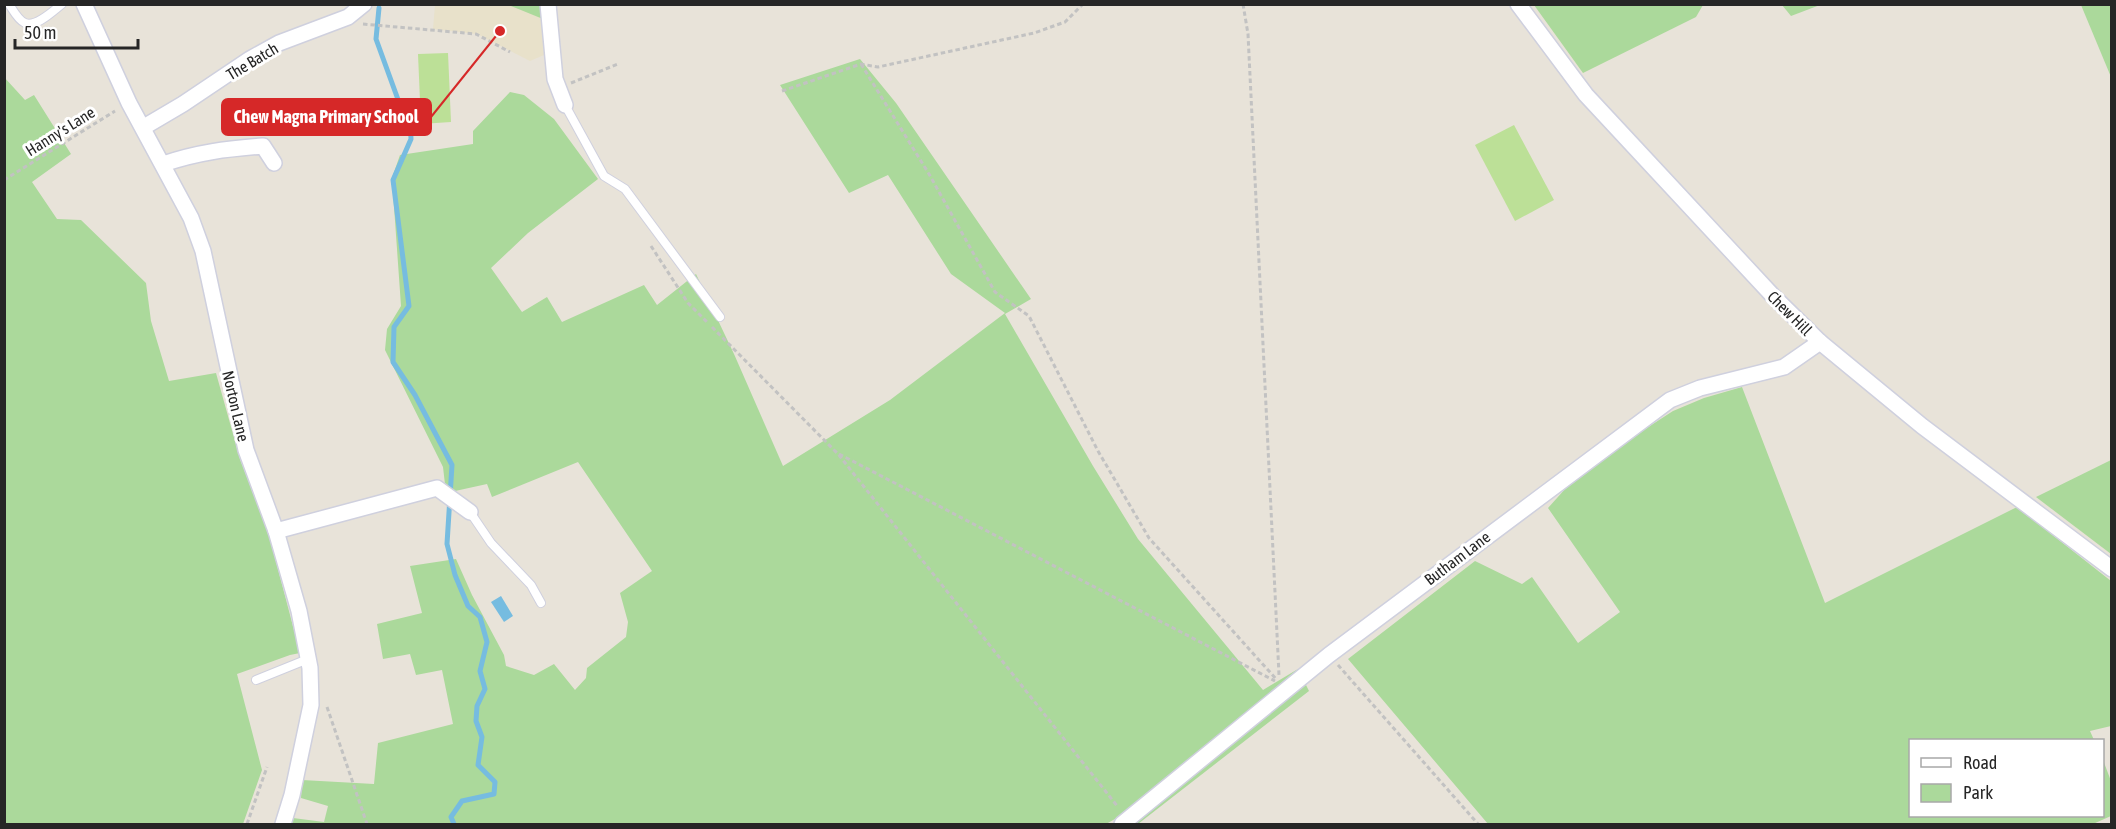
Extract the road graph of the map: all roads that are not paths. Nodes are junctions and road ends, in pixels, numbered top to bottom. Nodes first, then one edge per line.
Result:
1 (9, 4) edge
2 (62, 4) edge
3 (84, 4) edge
4 (364, 4) edge
5 (548, 4) edge
6 (1518, 4) edge
7 (565, 105) joint
8 (144, 128) junction
9 (274, 163) dead end
10 (163, 164) junction
11 (720, 317) dead end
12 (1820, 342) junction
13 (465, 508) joint
14 (276, 531) junction
15 (2112, 570) edge
16 (542, 603) dead end
17 (308, 659) junction
18 (256, 680) dead end
19 (1125, 822) edge
20 (283, 825) edge

1 - 2 lane
3 - 8 street, Norton Lane
4 - 8 street, The Batch
5 - 7 street
6 - 12 street, Chew Hill
7 - 11 lane
8 - 10 street, Norton Lane
9 - 10 street
10 - 14 street, Norton Lane
12 - 15 street, Chew Hill
12 - 19 street, Butham Lane
13 - 14 street
13 - 16 lane
14 - 17 street, Norton Lane
17 - 18 lane
17 - 20 street, Norton Lane

